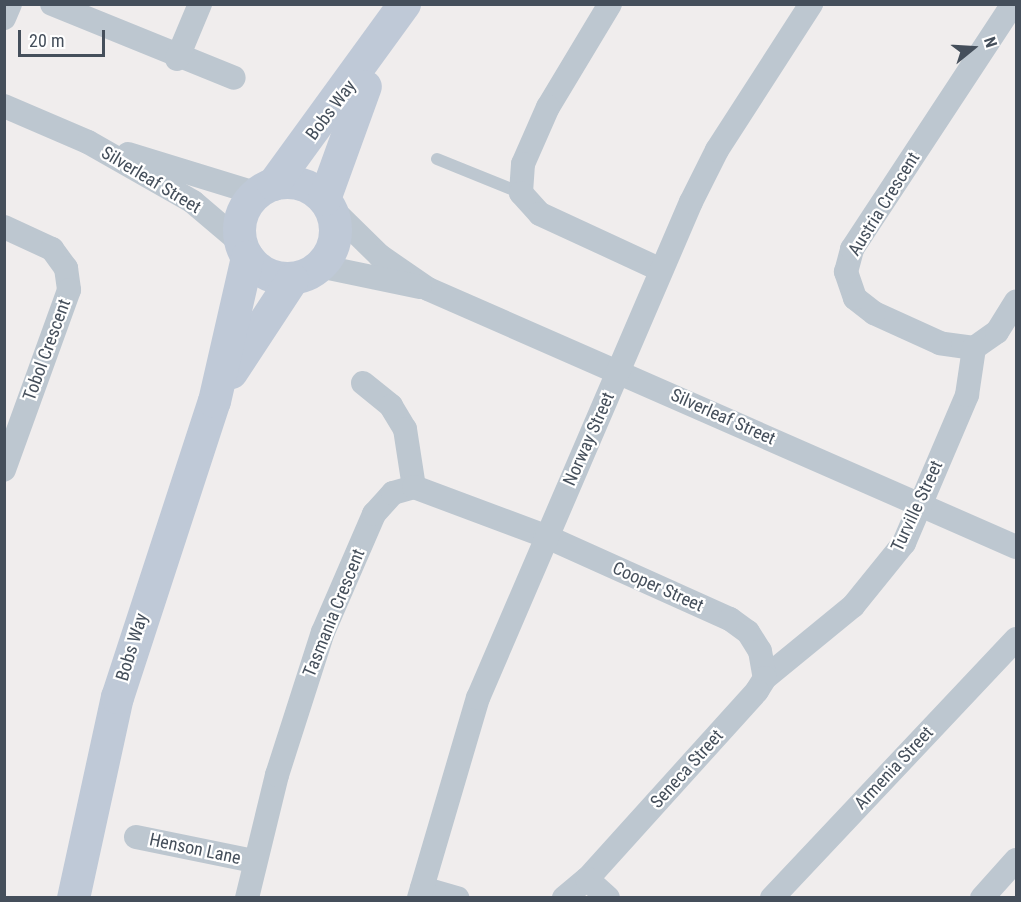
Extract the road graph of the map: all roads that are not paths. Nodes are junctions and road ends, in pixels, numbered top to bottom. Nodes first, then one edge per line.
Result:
1 (10, 4) edge
2 (52, 4) edge
3 (200, 4) edge
4 (404, 4) edge
5 (610, 4) edge
6 (812, 4) edge
7 (1013, 4) edge
8 (4, 18) edge
9 (387, 34) junction
10 (177, 59) junction
11 (234, 78) dead end
12 (4, 106) edge
13 (88, 142) junction
14 (437, 159) dead end
15 (264, 188) junction
16 (521, 193) junction
17 (327, 203) junction
18 (4, 227) edge
19 (243, 250) junction
20 (661, 270) junction
21 (305, 272) junction
22 (428, 289) junction
23 (1017, 301) edge
24 (974, 348) junction
25 (619, 372) junction
26 (363, 383) dead end
27 (214, 401) junction
28 (4, 470) edge
29 (414, 487) junction
30 (920, 503) junction
31 (545, 536) junction
32 (1017, 547) edge
33 (1017, 639) edge
34 (765, 678) junction
35 (136, 837) dead end
36 (1017, 860) edge
37 (254, 861) junction
38 (587, 879) junction
39 (421, 893) edge
40 (73, 897) edge
41 (247, 897) edge
42 (458, 897) edge
43 (564, 897) edge
44 (608, 897) edge
45 (772, 897) edge
46 (984, 897) edge

1 - 8 street
2 - 10 street
3 - 10 street
4 - 9 street, Bobs Way
5 - 16 street
6 - 20 street, Norway Street
7 - 24 street, Austria Crescent
9 - 15 street, Bobs Way
9 - 17 street, Bobs Way
10 - 11 street
12 - 13 street, Silverleaf Street
13 - 15 street, Silverleaf Street
13 - 19 street, Silverleaf Street
14 - 16 lane
15 - 17 street
15 - 19 street
16 - 20 street
17 - 21 street
17 - 22 street
18 - 28 street, Tobol Crescent
19 - 21 street
19 - 27 street, Bobs Way
20 - 25 street, Norway Street
21 - 22 street
21 - 27 street, Bobs Way
22 - 25 street, Silverleaf Street
23 - 24 street
24 - 30 street, Turville Street
25 - 30 street, Silverleaf Street
25 - 31 street, Norway Street
26 - 29 street
27 - 40 street, Bobs Way
29 - 31 street
29 - 37 street, Tasmania Crescent
30 - 32 street, Silverleaf Street
30 - 34 street, Turville Street
31 - 34 street, Cooper Street
31 - 39 street, Norway Street
33 - 45 street, Armenia Street
34 - 38 street, Seneca Street
35 - 37 street, Henson Lane
36 - 46 street
37 - 41 street, Tasmania Crescent
38 - 43 street, Seneca Street
38 - 44 street
39 - 42 street

